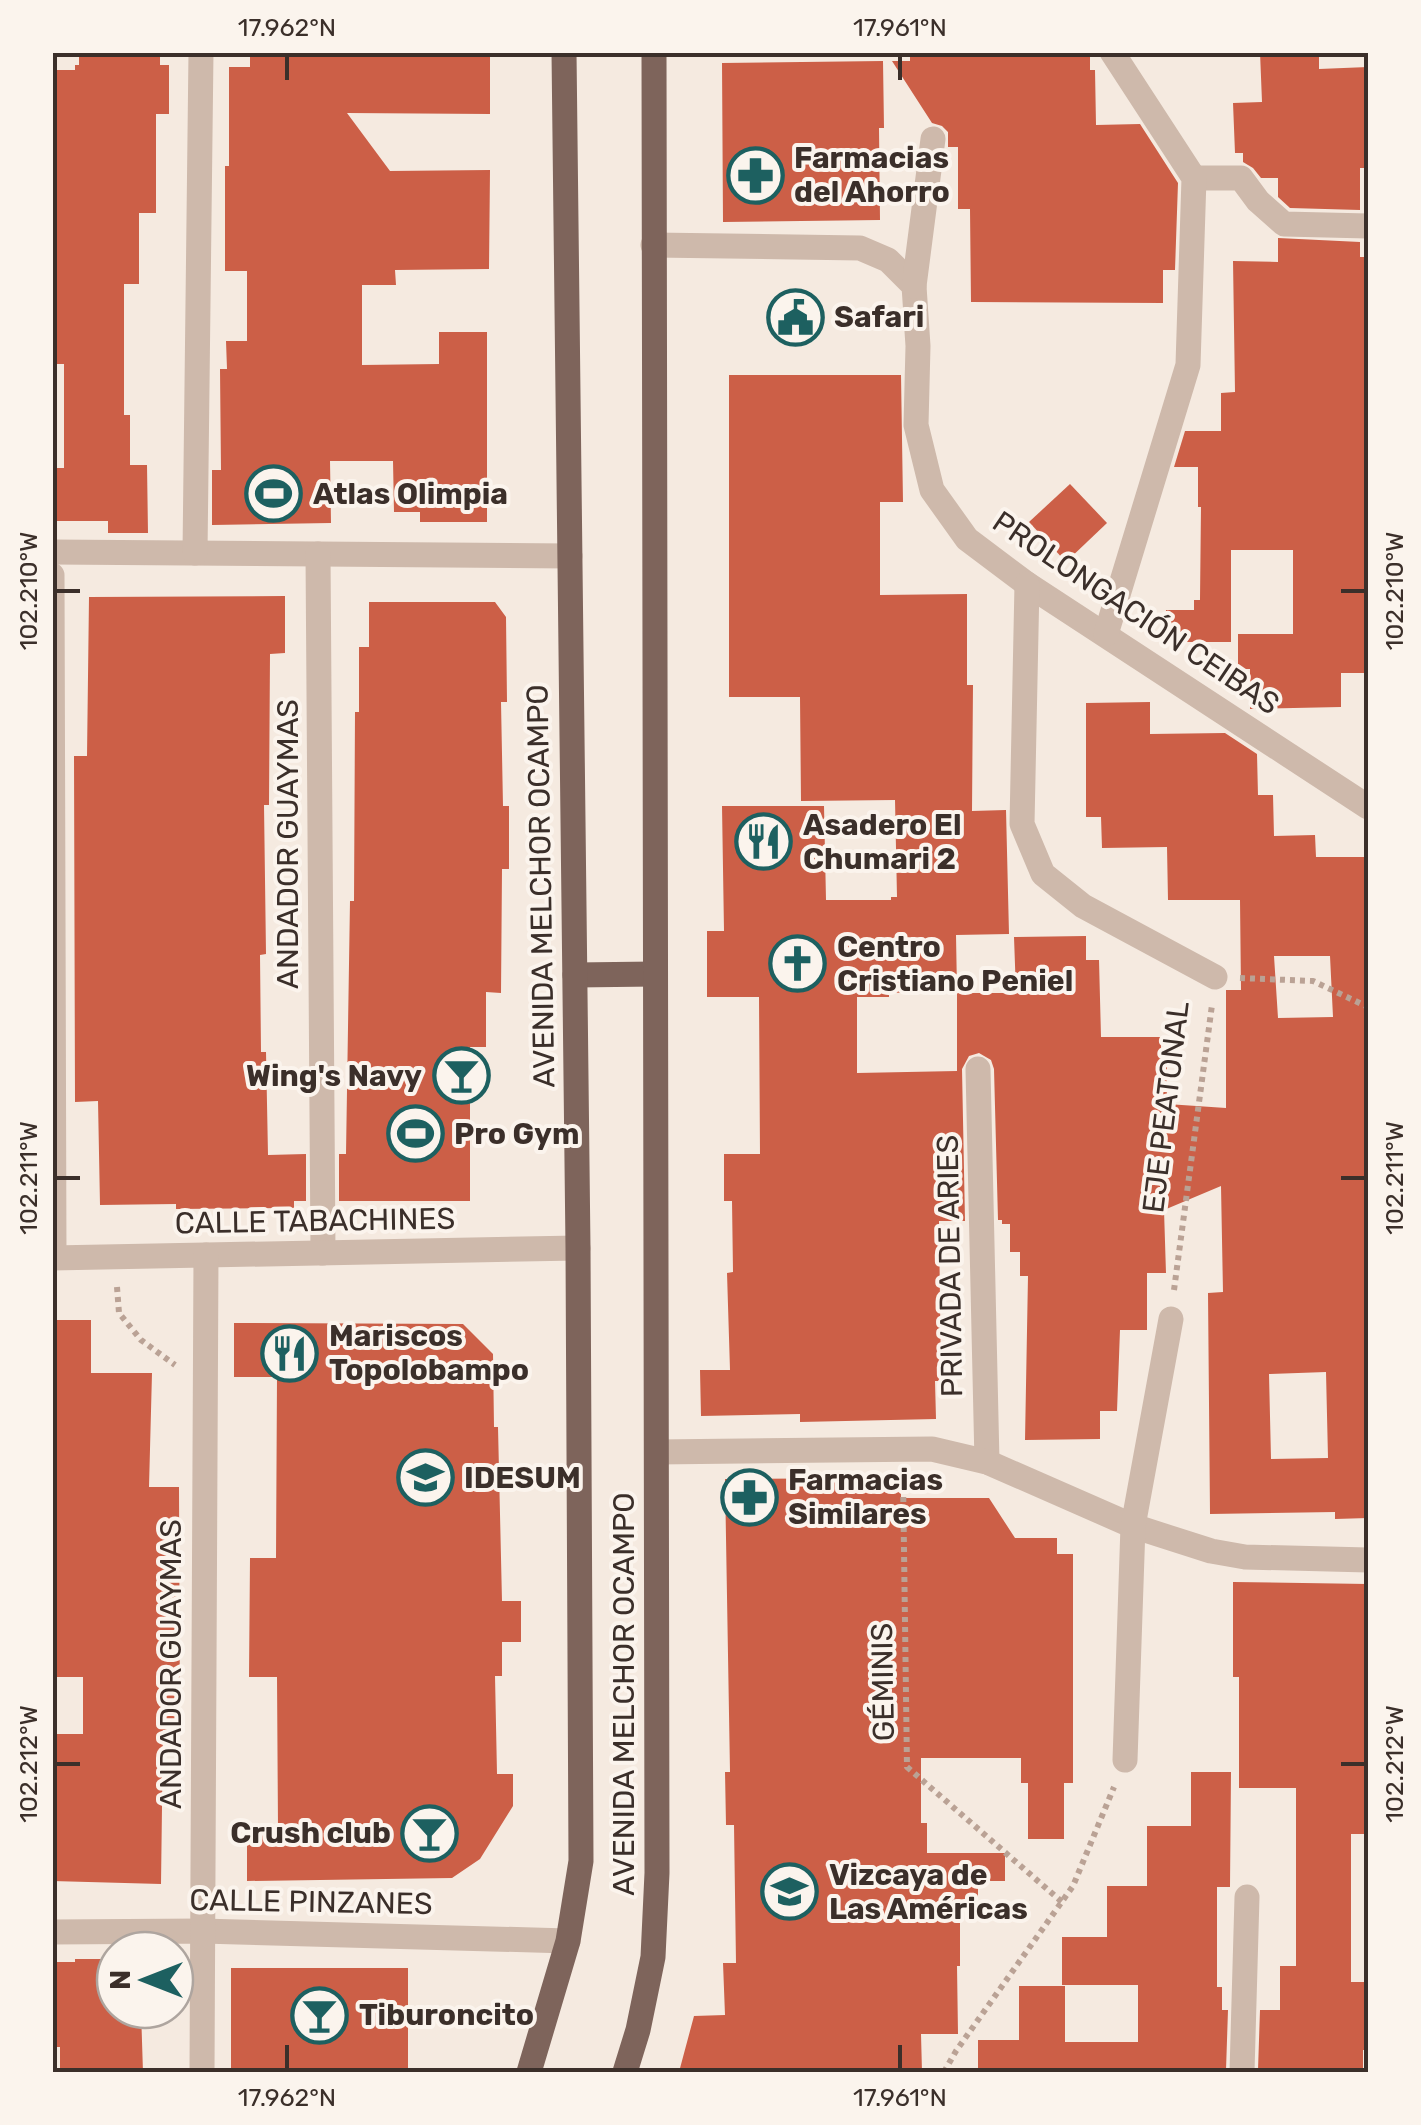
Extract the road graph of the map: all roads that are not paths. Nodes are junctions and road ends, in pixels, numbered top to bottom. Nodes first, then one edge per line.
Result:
1 (201, 52) edge
2 (564, 52) edge
3 (654, 52) edge
4 (1112, 52) edge
5 (933, 140) dead end
6 (1194, 178) junction
7 (1368, 226) edge
8 (654, 245) junction
9 (914, 286) junction
10 (52, 552) edge
11 (194, 553) junction
12 (318, 554) junction
13 (570, 556) junction
14 (52, 575) edge
15 (1026, 584) junction
16 (1106, 634) junction
17 (1368, 807) edge
18 (655, 974) junction
19 (575, 975) junction
20 (1215, 977) road end
21 (978, 1069) dead end
22 (578, 1248) junction
23 (323, 1253) junction
24 (206, 1255) junction
25 (53, 1258) edge
26 (1170, 1319) road end
27 (657, 1452) junction
28 (987, 1462) junction
29 (1132, 1526) junction
30 (1368, 1560) edge
31 (1125, 1760) road end
32 (1246, 1897) dead end
33 (202, 1931) junction
34 (52, 1932) edge
35 (568, 1941) junction
36 (202, 2072) edge
37 (530, 2072) edge
38 (625, 2072) edge
39 (1242, 2072) edge

1 - 11 street
2 - 13 main road, AVENIDA MELCHOR OCAMPO
3 - 8 main road, AVENIDA MELCHOR OCAMPO
4 - 6 street
5 - 9 street, PROLONGACIÓN CEIBAS
6 - 7 street
6 - 16 street
8 - 9 street
8 - 18 main road, AVENIDA MELCHOR OCAMPO
9 - 15 street, PROLONGACIÓN CEIBAS
10 - 11 street
11 - 12 street
12 - 13 street
12 - 23 street, ANDADOR GUAYMAS
13 - 19 main road, AVENIDA MELCHOR OCAMPO
14 - 25 street
15 - 16 street, PROLONGACIÓN CEIBAS
15 - 20 street, EJE PEATONAL
16 - 17 street, PROLONGACIÓN CEIBAS
18 - 19 main road
18 - 27 main road, AVENIDA MELCHOR OCAMPO
19 - 22 main road, AVENIDA MELCHOR OCAMPO
21 - 28 street, PRIVADA DE ARIES
22 - 23 street, CALLE TABACHINES
22 - 35 main road, AVENIDA MELCHOR OCAMPO
23 - 24 street, CALLE TABACHINES
24 - 25 street, CALLE TABACHINES
24 - 33 street, ANDADOR GUAYMAS
26 - 29 street
27 - 28 street
27 - 38 main road, AVENIDA MELCHOR OCAMPO
28 - 29 street
29 - 30 street
29 - 31 street
32 - 39 street
33 - 34 street, CALLE PINZANES
33 - 35 street, CALLE PINZANES
33 - 36 street, ANDADOR GUAYMAS
35 - 37 main road, AVENIDA MELCHOR OCAMPO

